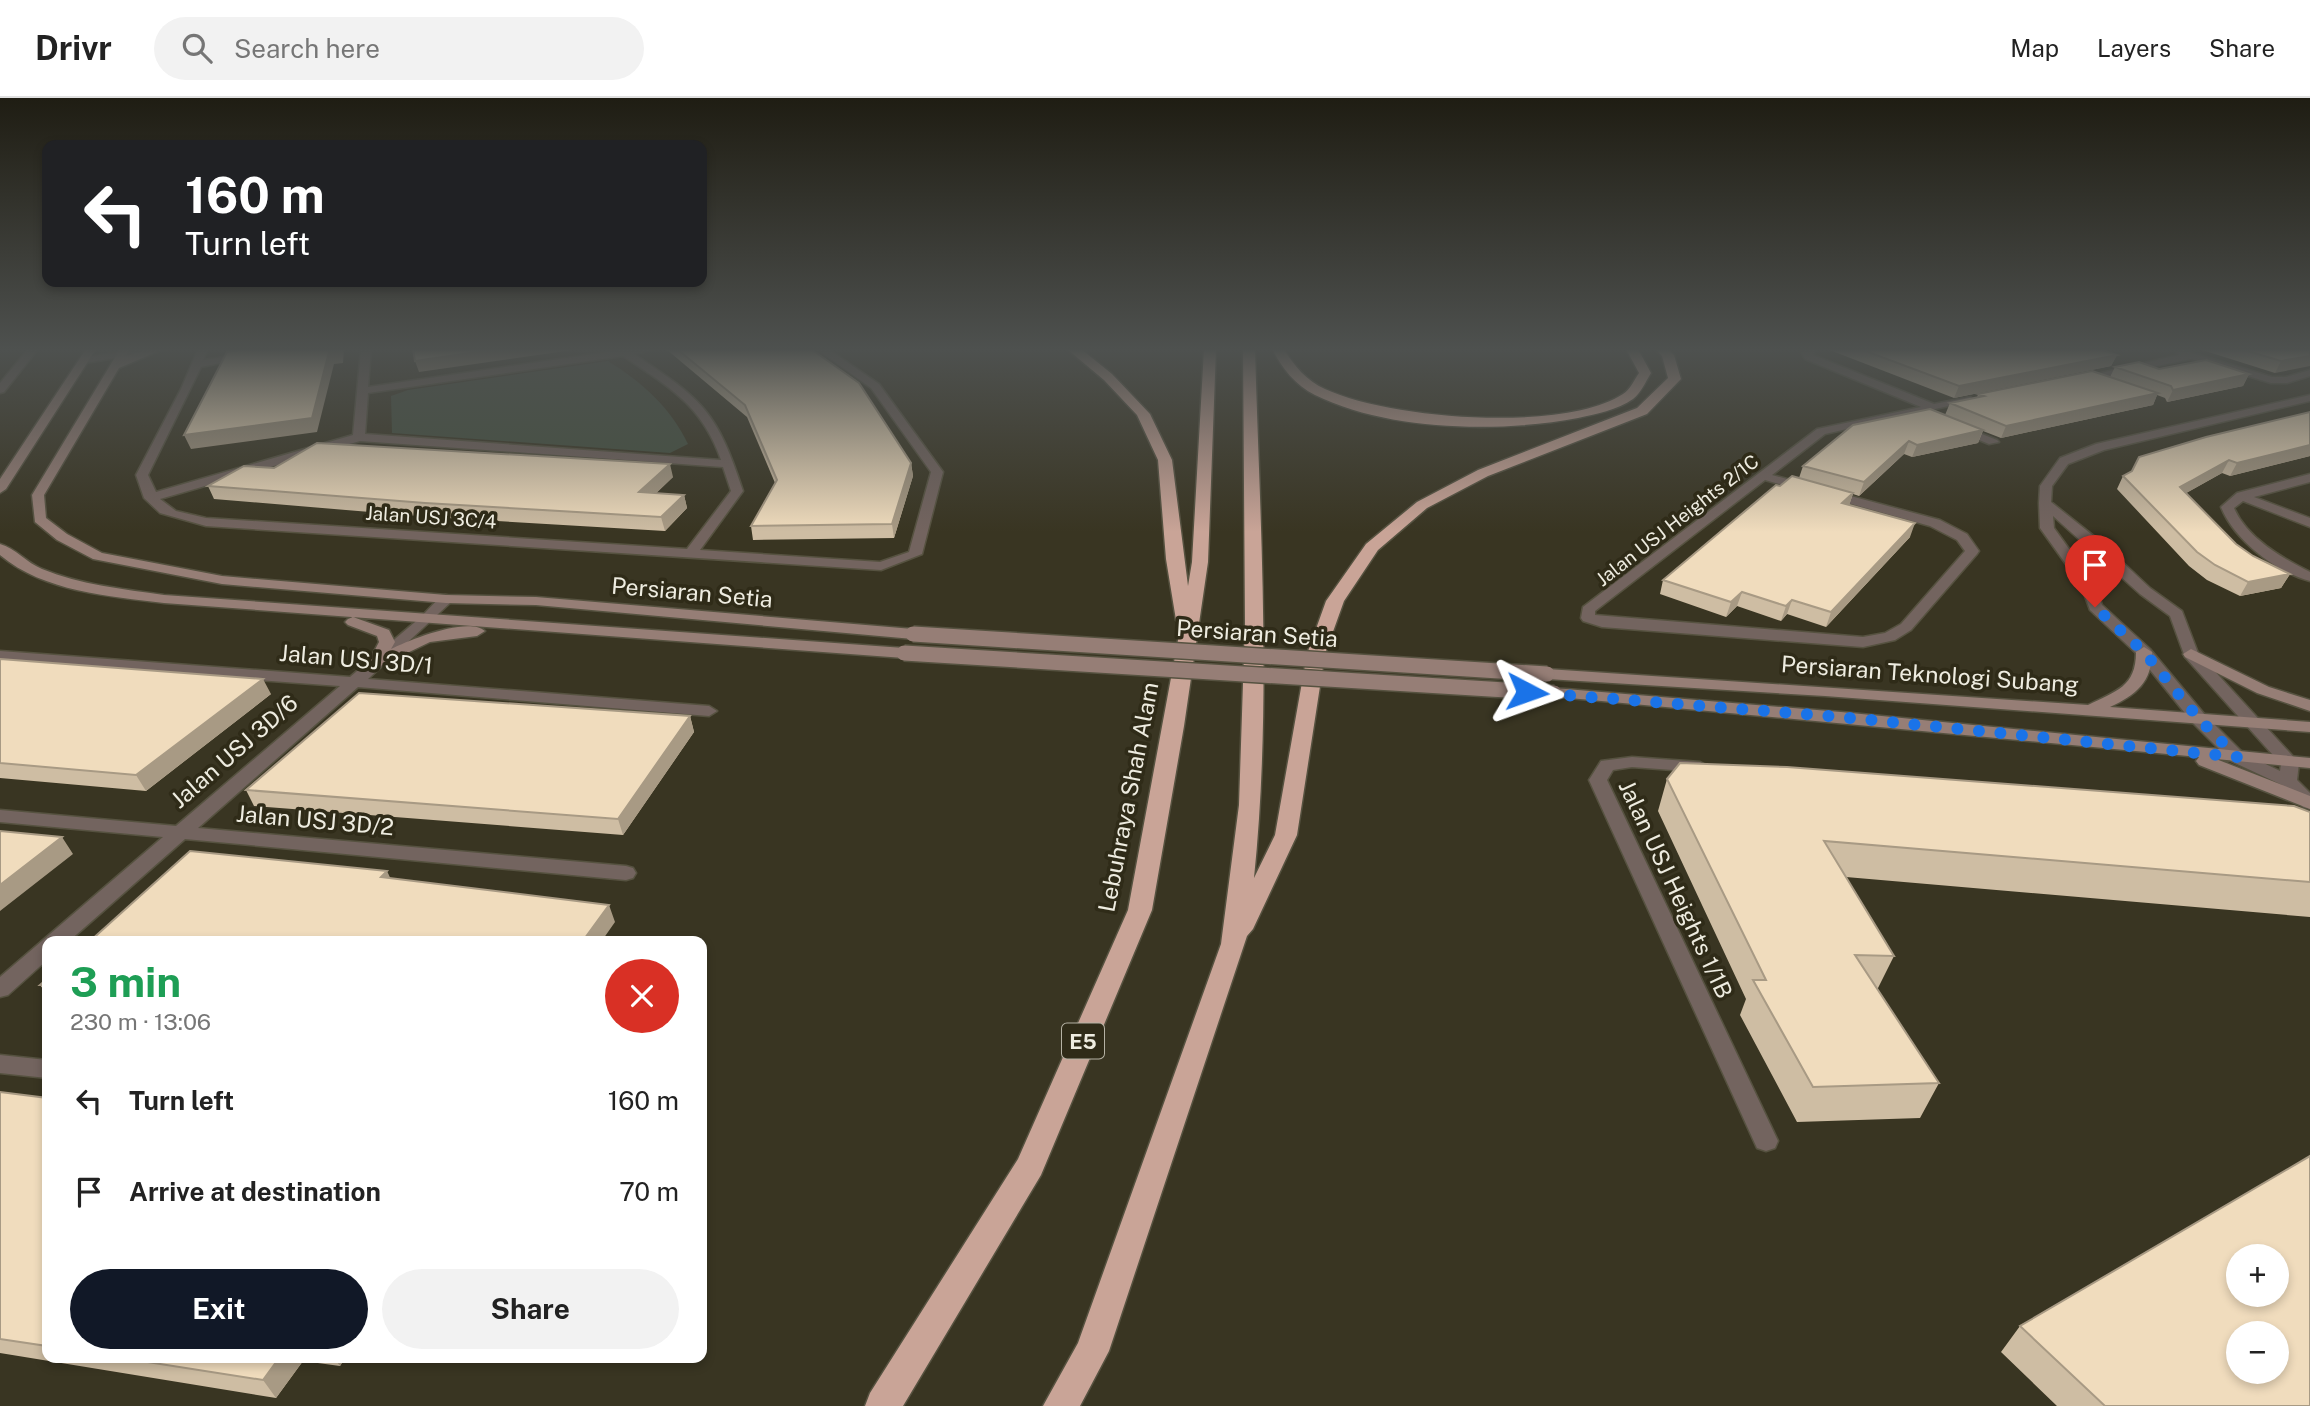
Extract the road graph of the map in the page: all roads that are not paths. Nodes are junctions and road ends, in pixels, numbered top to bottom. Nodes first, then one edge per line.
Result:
1 (51, 410) edge
2 (88, 410) edge
3 (174, 410) edge
4 (361, 410) edge
5 (698, 410) edge
6 (893, 410) edge
7 (1139, 410) edge
8 (1207, 410) edge
9 (1250, 410) edge
10 (1371, 410) edge
11 (1596, 410) edge
12 (1643, 410) edge
13 (1917, 410) joint
14 (2258, 410) edge
15 (359, 437) junction
16 (1993, 442) dead end
17 (729, 464) junction
18 (1763, 476) junction
19 (2310, 478) edge
20 (0, 489) edge
21 (2241, 496) junction
22 (150, 498) junction
23 (2045, 503) junction
24 (2310, 523) edge
25 (0, 548) edge
26 (691, 553) junction
27 (2310, 577) edge
28 (446, 599) junction
29 (313, 611) junction
30 (426, 620) junction
31 (515, 626) junction
32 (1188, 640) junction
33 (2144, 652) junction
34 (2191, 654) junction
35 (0, 656) edge
36 (376, 663) junction
37 (1547, 674) joint
38 (354, 682) junction
39 (2310, 706) edge
40 (709, 711) dead end
41 (2090, 711) junction
42 (2199, 719) junction
43 (2253, 723) junction
44 (2310, 727) edge
45 (2147, 746) junction
46 (2237, 757) junction
47 (2310, 764) edge
48 (1715, 769) edge
49 (2289, 772) junction
50 (2310, 803) edge
51 (2282, 811) edge
52 (2310, 813) edge
53 (0, 816) edge
54 (180, 833) junction
55 (626, 873) dead end
56 (61, 936) edge
57 (1234, 944) junction
58 (42, 952) edge
59 (0, 989) edge
60 (0, 1064) edge
61 (42, 1068) edge
62 (1766, 1141) dead end
63 (883, 1406) edge
64 (1062, 1406) edge

1 - 20 main road
2 - 28 main road, Persiaran Setia
3 - 22 street
4 - 15 street
5 - 17 street
6 - 26 street, Jalan USJ 3C/4
7 - 32 highway
8 - 32 highway, Lebuhraya Shah Alam / E5
9 - 57 highway
10 - 11 highway
12 - 57 highway
13 - 16 street
13 - 18 street, Jalan USJ Heights 2/1C
14 - 23 street
15 - 17 street
15 - 22 street
17 - 26 street
18 - 18 street, Jalan USJ Heights 2/1C
19 - 21 street
21 - 24 street
21 - 27 street
22 - 26 street, Jalan USJ 3C/4
23 - 33 street
23 - 34 street
25 - 29 main road, Persiaran Setia
28 - 30 street, Jalan USJ 3D/6
28 - 37 main road, Persiaran Setia, bridge
29 - 30 main road, Persiaran Setia
29 - 36 main road
30 - 31 main road, Persiaran Setia
30 - 36 street, Jalan USJ 3D/6
31 - 36 main road
31 - 45 main road, Persiaran Setia, bridge
32 - 63 highway, Lebuhraya Shah Alam / E5
33 - 41 main road
33 - 42 street
34 - 39 main road
34 - 43 street
35 - 38 street, Jalan USJ 3D/1
36 - 38 street, Jalan USJ 3D/6
37 - 41 main road, Persiaran Teknologi Subang
38 - 40 street, Jalan USJ 3D/1
38 - 54 street, Jalan USJ 3D/6
41 - 42 main road, Persiaran Teknologi Subang
42 - 43 main road, Persiaran Teknologi Subang
42 - 46 street
43 - 44 main road, Persiaran Teknologi Subang
43 - 49 street
45 - 46 main road
45 - 50 main road
46 - 49 street
47 - 49 main road
48 - 62 street, Jalan USJ Heights 1/1B
49 - 50 street
51 - 52 street
53 - 54 street, Jalan USJ 3D/2
54 - 55 street, Jalan USJ 3D/2
54 - 56 street, Jalan USJ 3D/6
57 - 64 highway
58 - 59 street
60 - 61 street

